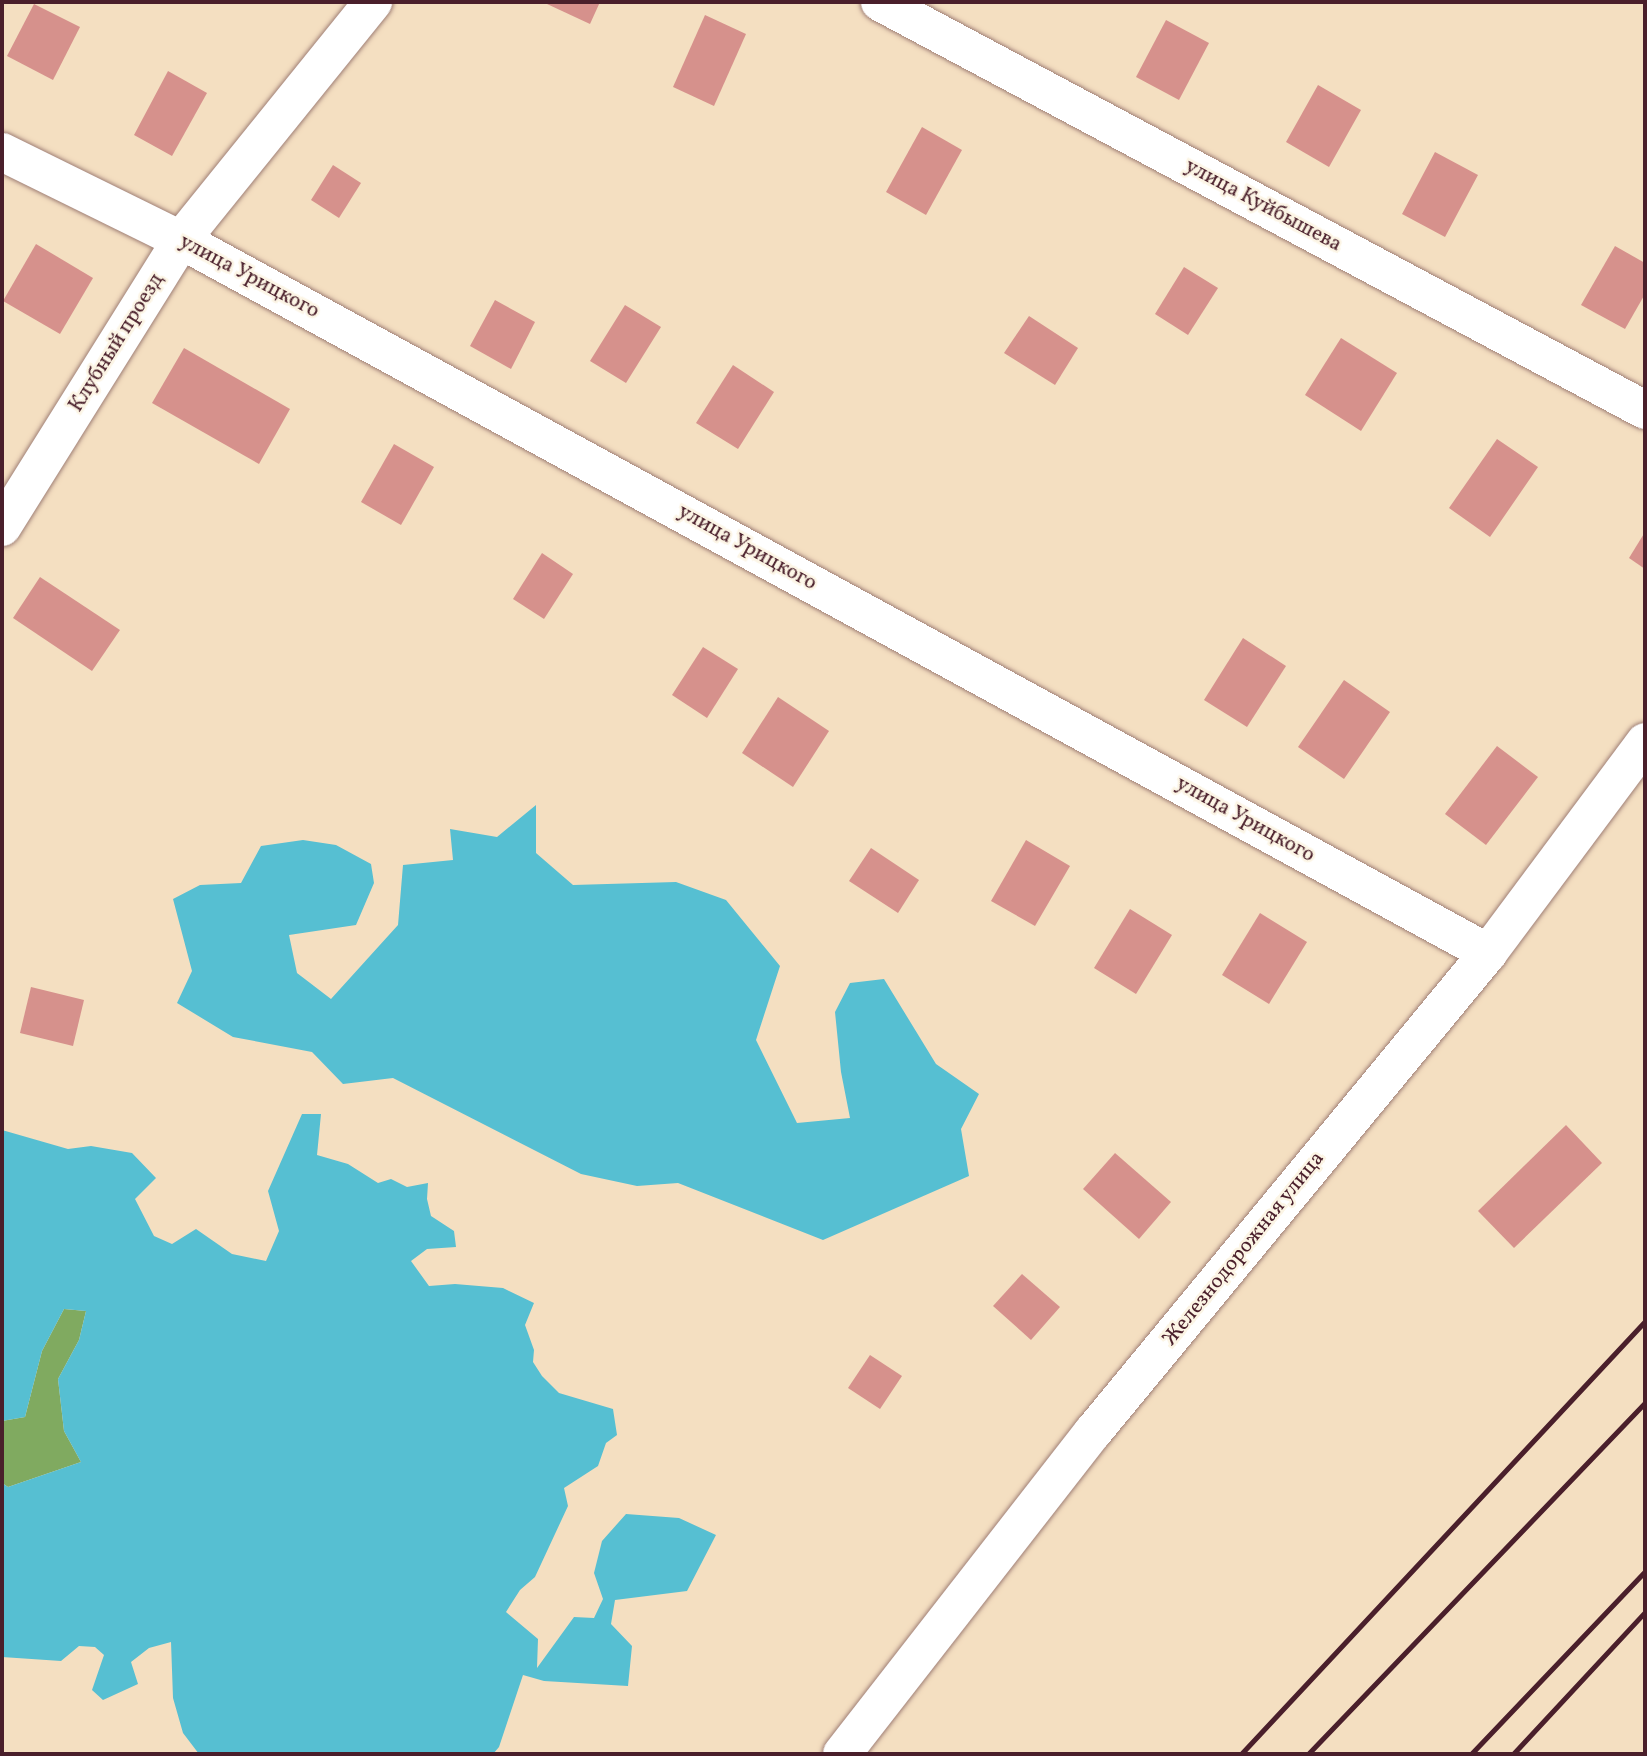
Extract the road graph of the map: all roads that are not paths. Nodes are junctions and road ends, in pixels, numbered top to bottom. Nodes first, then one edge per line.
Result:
1 (373, 2) edge
2 (880, 2) edge
3 (2, 152) edge
4 (181, 240) junction
5 (1645, 410) edge
6 (2, 527) edge
7 (1645, 742) edge
8 (1488, 953) junction
9 (842, 1754) edge

1 - 4 street, Клубный проезд
2 - 5 street, улица Куйбышева
3 - 4 street, улица Урицкого
4 - 6 street, Клубный проезд
4 - 8 street, улица Урицкого
7 - 8 street, Железнодорожная улица
8 - 9 street, Железнодорожная улица

